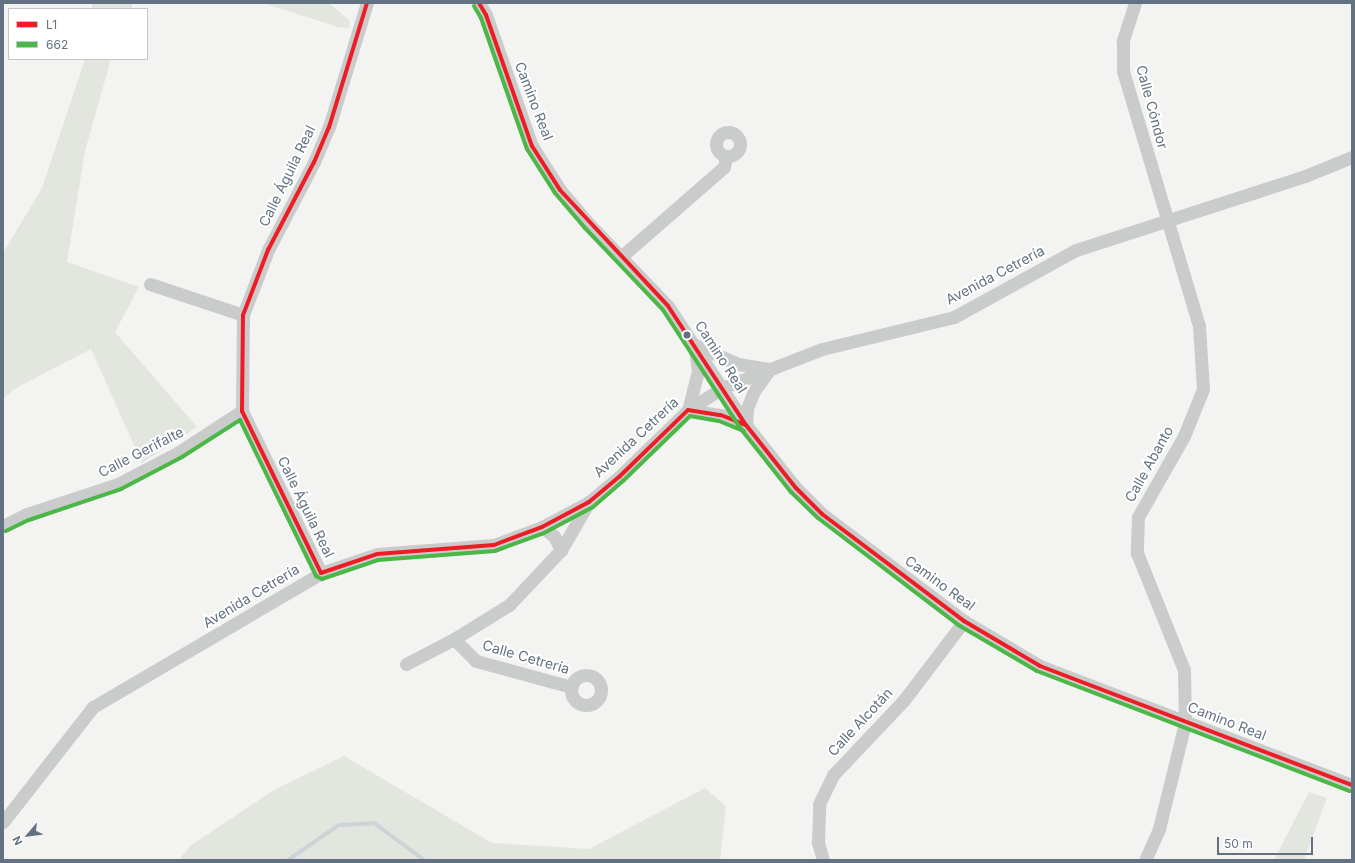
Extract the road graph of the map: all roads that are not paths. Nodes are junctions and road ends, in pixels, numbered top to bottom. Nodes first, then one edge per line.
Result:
1 (367, 3) edge
2 (479, 3) edge
3 (1135, 3) edge
4 (726, 157) dead end
5 (1352, 157) edge
6 (1168, 219) junction
7 (622, 256) junction
8 (150, 284) dead end
9 (243, 315) junction
10 (695, 345) junction
11 (770, 369) junction
12 (722, 388) junction
13 (688, 410) junction
14 (242, 411) junction
15 (746, 425) junction
16 (589, 502) junction
17 (3, 526) edge
18 (542, 527) junction
19 (561, 550) junction
20 (321, 573) junction
21 (964, 621) junction
22 (454, 639) junction
23 (406, 664) dead end
24 (572, 687) dead end
25 (1185, 723) junction
26 (1352, 785) edge
27 (3, 822) edge
28 (823, 860) edge
29 (1145, 860) edge

1 - 9 street, Calle Águila Real
2 - 7 street, Camino Real
3 - 6 street, Calle Cóndor
4 - 7 street
5 - 6 street, Avenida Cetrería
6 - 11 street, Avenida Cetrería
6 - 25 street, Calle Abanto
7 - 10 street, Camino Real
8 - 9 street
9 - 14 street, Calle Águila Real
10 - 11 street
10 - 12 street, Camino Real
10 - 13 street
11 - 12 street, Avenida Cetrería
11 - 15 street
12 - 13 street, Avenida Cetrería
12 - 15 street, Camino Real
13 - 15 street
13 - 16 street, Avenida Cetrería
14 - 17 street, Calle Gerifalte
14 - 20 street, Calle Águila Real
15 - 21 street, Camino Real
16 - 18 street, Avenida Cetrería
16 - 19 street, Calle Cetrería
18 - 19 street
18 - 20 street, Avenida Cetrería
19 - 22 street, Calle Cetrería
20 - 27 street, Avenida Cetrería
21 - 25 street, Camino Real
21 - 28 street, Calle Alcotán
22 - 23 street, Calle Cetrería
22 - 24 street, Calle Cetrería
25 - 26 street, Camino Real
25 - 29 street

